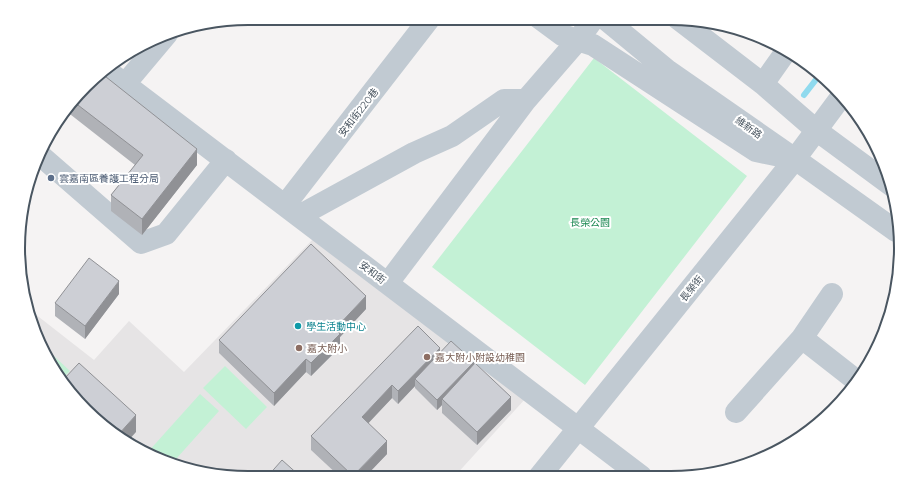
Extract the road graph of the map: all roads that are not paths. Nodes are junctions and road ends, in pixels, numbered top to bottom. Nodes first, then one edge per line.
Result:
1 (425, 25) edge
2 (548, 25) edge
3 (589, 25) edge
4 (612, 25) edge
5 (686, 25) edge
6 (578, 40) junction
7 (159, 44) edge
8 (783, 55) edge
9 (110, 73) edge
10 (125, 84) junction
11 (763, 84) junction
12 (526, 100) junction
13 (838, 100) edge
14 (816, 130) junction
15 (44, 159) edge
16 (795, 159) junction
17 (226, 160) junction
18 (883, 179) edge
19 (292, 211) junction
20 (893, 229) edge
21 (388, 284) junction
22 (832, 294) dead end
23 (802, 338) junction
24 (852, 377) edge
25 (736, 412) dead end
26 (578, 428) junction
27 (544, 471) edge
28 (629, 471) edge

1 - 19 street, 安和街220巷
2 - 6 street
3 - 6 street
4 - 16 street, 維新路
5 - 11 street
6 - 12 street
6 - 16 street
7 - 10 street
8 - 11 street
9 - 10 street, 安和街
10 - 17 street, 安和街
11 - 14 street
12 - 19 street
12 - 21 street
13 - 14 street, 長榮街
14 - 16 street, 長榮街
14 - 18 street
15 - 17 street
16 - 20 street, 維新路
16 - 26 street, 長榮街
17 - 19 street, 安和街
19 - 21 street, 安和街
21 - 26 street, 安和街
22 - 23 street
23 - 24 street
23 - 25 street
26 - 27 street, 長榮街
26 - 28 street, 安和街

